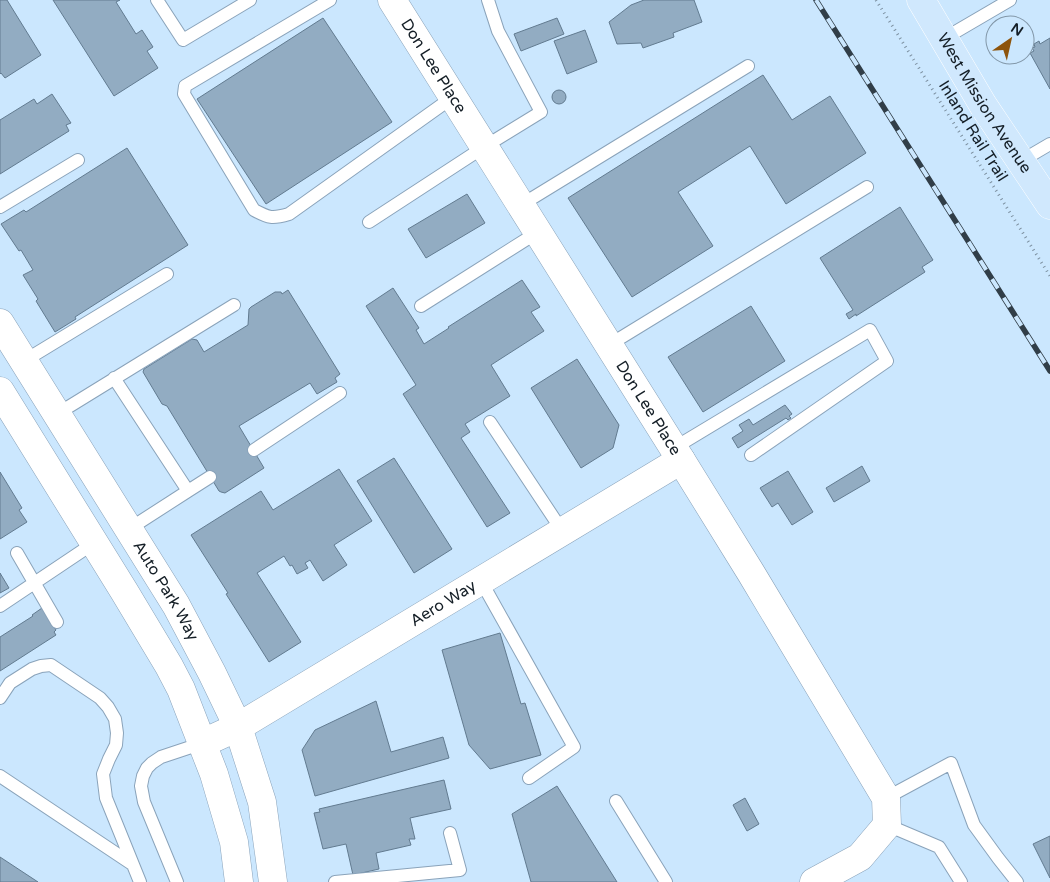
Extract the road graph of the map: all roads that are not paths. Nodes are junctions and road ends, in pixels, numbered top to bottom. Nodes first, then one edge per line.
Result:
1 (157, 0) edge
2 (250, 0) edge
3 (330, 0) edge
4 (392, 0) edge
5 (488, 0) edge
6 (921, 0) edge
7 (1010, 0) edge
8 (944, 38) junction
9 (748, 66) dead end
10 (454, 97) junction
11 (1050, 144) edge
12 (484, 147) junction
13 (78, 160) dead end
14 (1021, 161) junction
15 (866, 187) dead end
16 (521, 205) junction
17 (1050, 205) edge
18 (0, 207) edge
19 (368, 222) dead end
20 (538, 232) junction
21 (166, 274) dead end
22 (234, 305) dead end
23 (421, 306) dead end
24 (0, 323) edge
25 (609, 345) junction
26 (24, 362) junction
27 (114, 378) junction
28 (0, 391) edge
29 (340, 394) dead end
30 (56, 414) junction
31 (490, 422) dead end
32 (254, 450) dead end
33 (678, 454) junction
34 (751, 455) dead end
35 (210, 477) dead end
36 (188, 492) junction
37 (128, 529) junction
38 (562, 532) junction
39 (94, 543) junction
40 (17, 552) dead end
41 (481, 581) junction
42 (34, 584) junction
43 (0, 606) edge
44 (56, 622) dead end
45 (0, 698) edge
46 (238, 726) junction
47 (203, 743) junction
48 (0, 776) edge
49 (530, 778) dead end
50 (886, 798) junction
51 (616, 802) dead end
52 (887, 825) junction
53 (450, 833) dead end
54 (132, 864) junction
55 (140, 882) edge
56 (177, 882) edge
57 (239, 882) edge
58 (273, 882) edge
59 (335, 882) edge
60 (666, 882) edge
61 (814, 882) edge
62 (961, 882) edge
63 (1017, 882) edge

1 - 2 lane
3 - 10 lane
4 - 10 street, Don Lee Place
5 - 12 lane
6 - 8 main road, West Mission Avenue
7 - 8 lane
8 - 14 main road, West Mission Avenue
9 - 16 lane
10 - 12 street, Don Lee Place
11 - 14 lane
12 - 16 street, Don Lee Place
12 - 19 lane
13 - 18 lane
14 - 17 main road, West Mission Avenue
15 - 25 lane
16 - 20 street, Don Lee Place
20 - 23 lane
20 - 25 street, Don Lee Place
21 - 26 lane
22 - 27 lane
24 - 26 street, Auto Park Way
25 - 33 street, Don Lee Place
26 - 30 street, Auto Park Way
27 - 30 lane
27 - 36 lane
28 - 39 street
29 - 32 lane
30 - 37 street, Auto Park Way
31 - 38 lane
33 - 34 lane
33 - 38 street, Aero Way
33 - 50 street, Don Lee Place
35 - 36 lane
36 - 37 lane
37 - 46 street, Auto Park Way
38 - 41 street, Aero Way
39 - 42 lane
39 - 47 street
40 - 42 lane
41 - 46 street, Aero Way
41 - 49 lane
42 - 43 lane
42 - 44 lane
45 - 54 lane
46 - 47 street, Aero Way
46 - 58 street, Auto Park Way
47 - 56 lane
47 - 57 street
48 - 54 lane
50 - 52 street, Don Lee Place
50 - 63 lane
51 - 60 lane
52 - 61 street
52 - 62 lane
53 - 59 lane
54 - 55 lane

